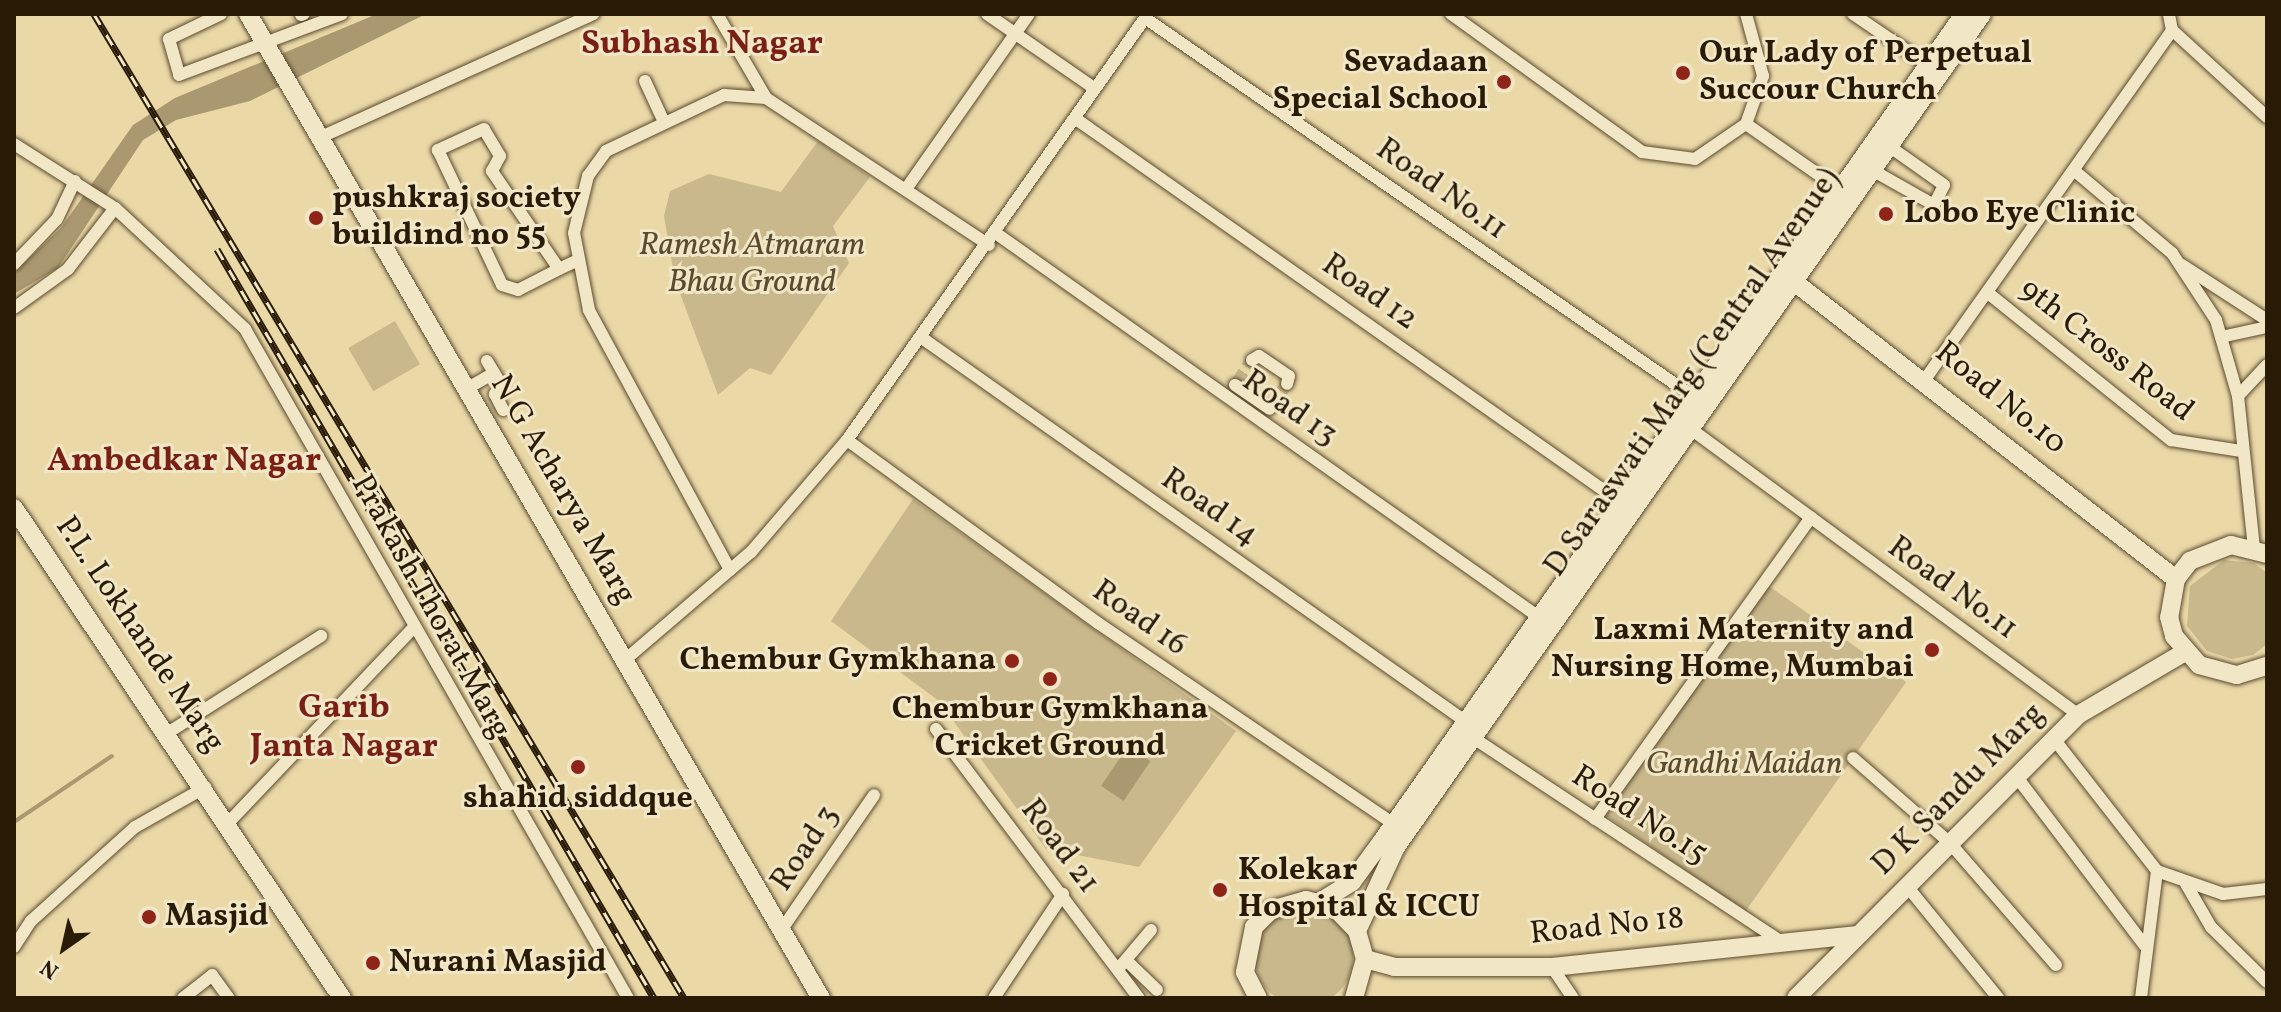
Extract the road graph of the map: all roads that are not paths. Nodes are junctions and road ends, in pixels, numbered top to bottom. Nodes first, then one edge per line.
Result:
1 (221, 14) edge
2 (248, 14) edge
3 (342, 14) edge
4 (594, 14) edge
5 (717, 14) edge
6 (987, 14) edge
7 (1029, 14) edge
8 (1451, 14) edge
9 (1746, 14) edge
10 (1853, 14) edge
11 (1964, 14) edge
12 (1982, 14) edge
13 (2169, 14) edge
14 (2172, 30) junction
15 (1013, 37) junction
16 (265, 53) junction
17 (1928, 65) junction
18 (645, 81) dead end
19 (1094, 88) junction
20 (766, 98) junction
21 (2267, 117) edge
22 (1076, 119) junction
23 (663, 120) junction
24 (1746, 124) junction
25 (321, 137) junction
26 (14, 144) edge
27 (1889, 146) junction
28 (1872, 170) junction
29 (2076, 172) junction
30 (78, 183) junction
31 (906, 189) junction
32 (1846, 194) junction
33 (112, 205) junction
34 (997, 234) junction
35 (989, 245) junction
36 (576, 261) junction
37 (14, 264) edge
38 (2179, 264) junction
39 (559, 269) junction
40 (1788, 276) junction
41 (1988, 293) junction
42 (14, 308) edge
43 (2267, 320) edge
44 (2267, 327) edge
45 (2221, 337) junction
46 (922, 338) junction
47 (1252, 360) dead end
48 (487, 361) dead end
49 (2267, 365) edge
50 (494, 373) junction
51 (1926, 378) junction
52 (1287, 384) dead end
53 (468, 388) junction
54 (1227, 396) junction
55 (2238, 396) junction
56 (1700, 402) junction
57 (503, 410) dead end
58 (1261, 421) junction
59 (1684, 424) junction
60 (847, 440) junction
61 (2241, 451) junction
62 (1627, 506) junction
63 (1811, 517) junction
64 (18, 521) edge
65 (2260, 551) edge
66 (730, 570) junction
67 (2176, 579) junction
68 (1545, 622) junction
69 (412, 629) junction
70 (321, 636) dead end
71 (2185, 652) junction
72 (626, 659) junction
73 (2267, 666) edge
74 (2078, 715) junction
75 (936, 729) dead end
76 (1469, 729) junction
77 (169, 732) junction
78 (2054, 739) junction
79 (1853, 758) dead end
80 (2016, 776) junction
81 (206, 787) junction
82 (874, 795) dead end
83 (1595, 819) junction
84 (229, 822) junction
85 (1400, 828) junction
86 (1949, 842) junction
87 (2157, 871) junction
88 (2186, 884) junction
89 (1906, 885) junction
90 (2267, 889) edge
91 (1063, 894) junction
92 (1320, 902) junction
93 (1151, 930) dead end
94 (1357, 931) junction
95 (780, 932) junction
96 (1855, 935) junction
97 (1777, 939) junction
98 (2145, 946) junction
99 (14, 947) edge
100 (1365, 959) junction
101 (1122, 964) junction
102 (2056, 965) dead end
103 (1552, 967) junction
104 (2267, 982) edge
105 (1251, 993) edge
106 (1139, 997) edge
107 (1797, 997) edge
108 (183, 998) edge
109 (229, 998) edge
110 (342, 998) edge
111 (628, 998) edge
112 (821, 998) edge
113 (994, 998) edge
114 (1354, 998) edge
115 (1573, 998) edge
116 (1998, 998) edge
117 (2141, 998) edge

1 - 16 street
2 - 16 main road, N G Acharya Marg
3 - 16 street
4 - 25 street
5 - 20 street
6 - 15 street
7 - 15 street
8 - 24 street
9 - 24 street
10 - 17 street
11 - 17 main road, D Saraswati Marg (Central Avenue)
12 - 27 main road, D Saraswati Marg (Central Avenue)
13 - 14 street
14 - 21 street
14 - 29 street
15 - 19 street
15 - 31 street
16 - 25 main road, N G Acharya Marg
17 - 32 main road, D Saraswati Marg (Central Avenue)
18 - 23 street
19 - 22 street
19 - 56 street, Road No.11
20 - 23 street
20 - 31 street
22 - 34 street
22 - 62 street, Road 12
23 - 36 street
24 - 32 street
25 - 53 main road, N G Acharya Marg
26 - 30 street, Prakash Thorat Marg
27 - 28 main road, D Saraswati Marg (Central Avenue)
27 - 28 street
28 - 32 main road, D Saraswati Marg (Central Avenue)
29 - 38 street
29 - 41 street
30 - 33 street, Prakash Thorat Marg
30 - 37 street
31 - 35 street
32 - 40 main road, D Saraswati Marg (Central Avenue)
33 - 42 street
33 - 69 street, Prakash Thorat Marg
34 - 35 street
34 - 54 street, Road 13
35 - 46 street
36 - 39 street
36 - 66 street
38 - 43 street
38 - 45 street
39 - 39 street
40 - 51 main road, Road No.10
40 - 56 main road, D Saraswati Marg (Central Avenue)
41 - 51 street
41 - 61 street, 9th Cross Road
44 - 45 street
45 - 55 street
46 - 60 street
46 - 76 street, Road 14
47 - 52 street
48 - 50 street
49 - 55 street
50 - 53 street
50 - 57 street
51 - 67 main road, Road No.10
53 - 72 main road, N G Acharya Marg
54 - 58 street, Road 13
54 - 58 street
55 - 61 street
56 - 59 main road, D Saraswati Marg (Central Avenue)
58 - 68 street, Road 13
59 - 62 main road, D Saraswati Marg (Central Avenue)
59 - 63 street, Road No.11
60 - 66 street
60 - 85 street, Road 16
61 - 65 street
62 - 68 main road, D Saraswati Marg (Central Avenue)
63 - 74 street, Road No.11
63 - 83 street
64 - 77 main road, P.L. Lokhande Marg
65 - 67 main road
66 - 72 street
67 - 71 main road
68 - 76 main road, D Saraswati Marg (Central Avenue)
69 - 84 street
69 - 111 street, Prakash Thorat Marg
70 - 77 street
71 - 73 main road
71 - 74 main road, D K Sandu Marg
72 - 95 main road, N G Acharya Marg
74 - 78 main road, D K Sandu Marg
75 - 91 street, Road 21
76 - 83 street, Road No.15
76 - 85 main road, D Saraswati Marg (Central Avenue)
77 - 81 main road, P.L. Lokhande Marg
78 - 80 main road, D K Sandu Marg
78 - 87 street
79 - 86 street
80 - 86 main road, D K Sandu Marg
80 - 98 street
81 - 84 main road, P.L. Lokhande Marg
81 - 99 street
82 - 95 street, Road 3
83 - 97 street, Road No.15
84 - 110 main road, P.L. Lokhande Marg
85 - 92 main road, D Saraswati Marg (Central Avenue)
85 - 94 main road, D Saraswati Marg (Central Avenue)
86 - 89 main road, D K Sandu Marg
86 - 102 street
87 - 88 street
87 - 98 street
88 - 90 street
88 - 104 street
89 - 96 main road, D K Sandu Marg
89 - 116 street
91 - 101 street, Road 21
91 - 113 street
92 - 94 main road
92 - 105 main road
93 - 101 street
94 - 100 main road
95 - 112 main road, N G Acharya Marg
96 - 97 main road, Road No 18
96 - 107 main road, D K Sandu Marg
97 - 103 main road, Road No 18
98 - 117 street
100 - 103 main road, Road No 18
100 - 114 main road
101 - 106 street, Road 21
101 - 106 street
103 - 115 street
108 - 109 street

